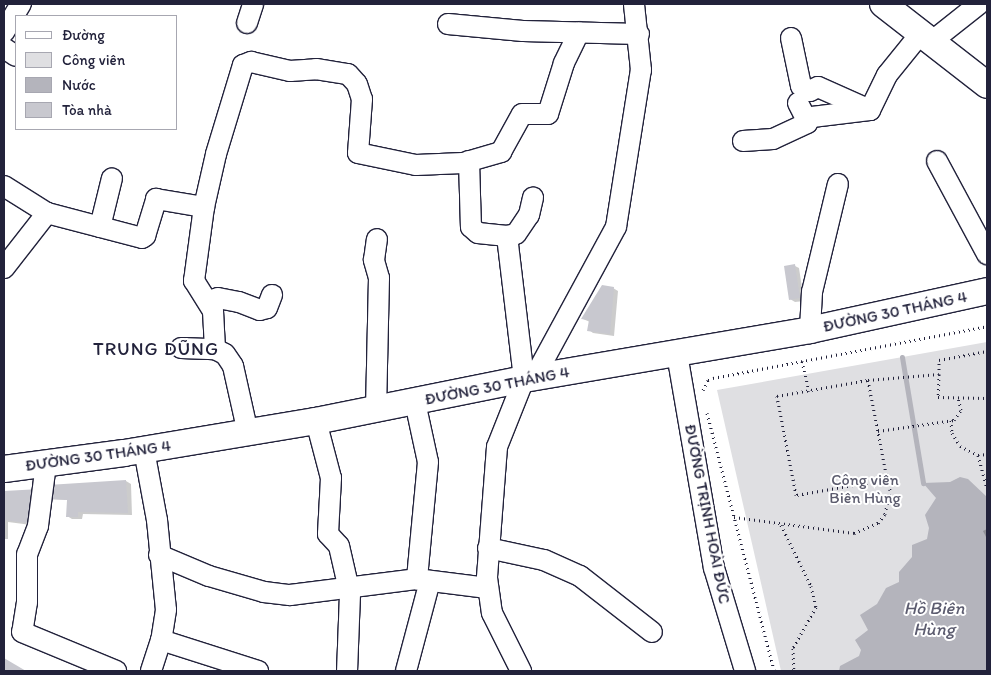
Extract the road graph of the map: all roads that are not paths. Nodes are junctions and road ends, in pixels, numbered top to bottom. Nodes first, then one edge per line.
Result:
1 (252, 4) edge
2 (634, 4) edge
3 (883, 4) edge
4 (979, 4) edge
5 (15, 23) edge
6 (247, 23) dead end
7 (448, 24) dead end
8 (579, 32) junction
9 (639, 34) junction
10 (926, 37) junction
11 (791, 38) dead end
12 (7, 48) edge
13 (987, 85) edge
14 (870, 110) junction
15 (742, 141) dead end
16 (469, 161) junction
17 (937, 161) dead end
18 (112, 178) dead end
19 (838, 184) dead end
20 (4, 186) edge
21 (533, 197) dead end
22 (204, 207) junction
23 (47, 213) junction
24 (100, 227) junction
25 (507, 236) junction
26 (377, 239) dead end
27 (987, 254) edge
28 (4, 268) edge
29 (987, 291) edge
30 (272, 296) dead end
31 (209, 301) junction
32 (810, 330) junction
33 (181, 348) dead end
34 (215, 349) junction
35 (677, 354) junction
36 (528, 378) junction
37 (416, 402) junction
38 (376, 410) junction
39 (316, 421) junction
40 (248, 433) junction
41 (144, 450) junction
42 (46, 464) junction
43 (4, 469) edge
44 (488, 548) junction
45 (159, 555) junction
46 (424, 580) junction
47 (487, 588) junction
48 (349, 589) junction
49 (652, 632) dead end
50 (161, 640) junction
51 (738, 668) edge
52 (116, 671) edge
53 (151, 671) edge
54 (258, 671) edge
55 (348, 671) edge
56 (406, 671) edge
57 (521, 671) edge

1 - 6 street
2 - 9 street
3 - 10 main road
4 - 10 street
5 - 12 street
7 - 8 street
8 - 9 street
8 - 16 street
9 - 36 street
10 - 13 main road
10 - 14 street
11 - 14 street
14 - 15 street
16 - 22 street
16 - 25 street
17 - 27 street
18 - 24 street
19 - 32 street
20 - 23 street
21 - 25 street
22 - 24 street
22 - 31 street
23 - 24 street
23 - 28 street
25 - 36 street
26 - 38 street
29 - 32 main road, ĐƯỜNG 30 THÁNG 4
30 - 31 street
31 - 34 street
32 - 35 main road, ĐƯỜNG 30 THÁNG 4
33 - 34 street
34 - 40 street
35 - 36 main road, ĐƯỜNG 30 THÁNG 4
35 - 51 street, ĐƯỜNG TRỊNH HOÀI ĐỨC
36 - 37 main road, ĐƯỜNG 30 THÁNG 4
36 - 44 street
37 - 38 main road, ĐƯỜNG 30 THÁNG 4
37 - 46 street
38 - 39 main road, ĐƯỜNG 30 THÁNG 4
39 - 40 main road, ĐƯỜNG 30 THÁNG 4
39 - 48 street
40 - 41 main road, ĐƯỜNG 30 THÁNG 4
41 - 42 main road, ĐƯỜNG 30 THÁNG 4
41 - 45 street
42 - 43 main road, ĐƯỜNG 30 THÁNG 4
42 - 52 street
44 - 47 street
44 - 49 street
45 - 48 street
45 - 50 street
46 - 47 street
46 - 48 street
46 - 56 street
47 - 57 street
48 - 55 street
50 - 53 street
50 - 54 street

